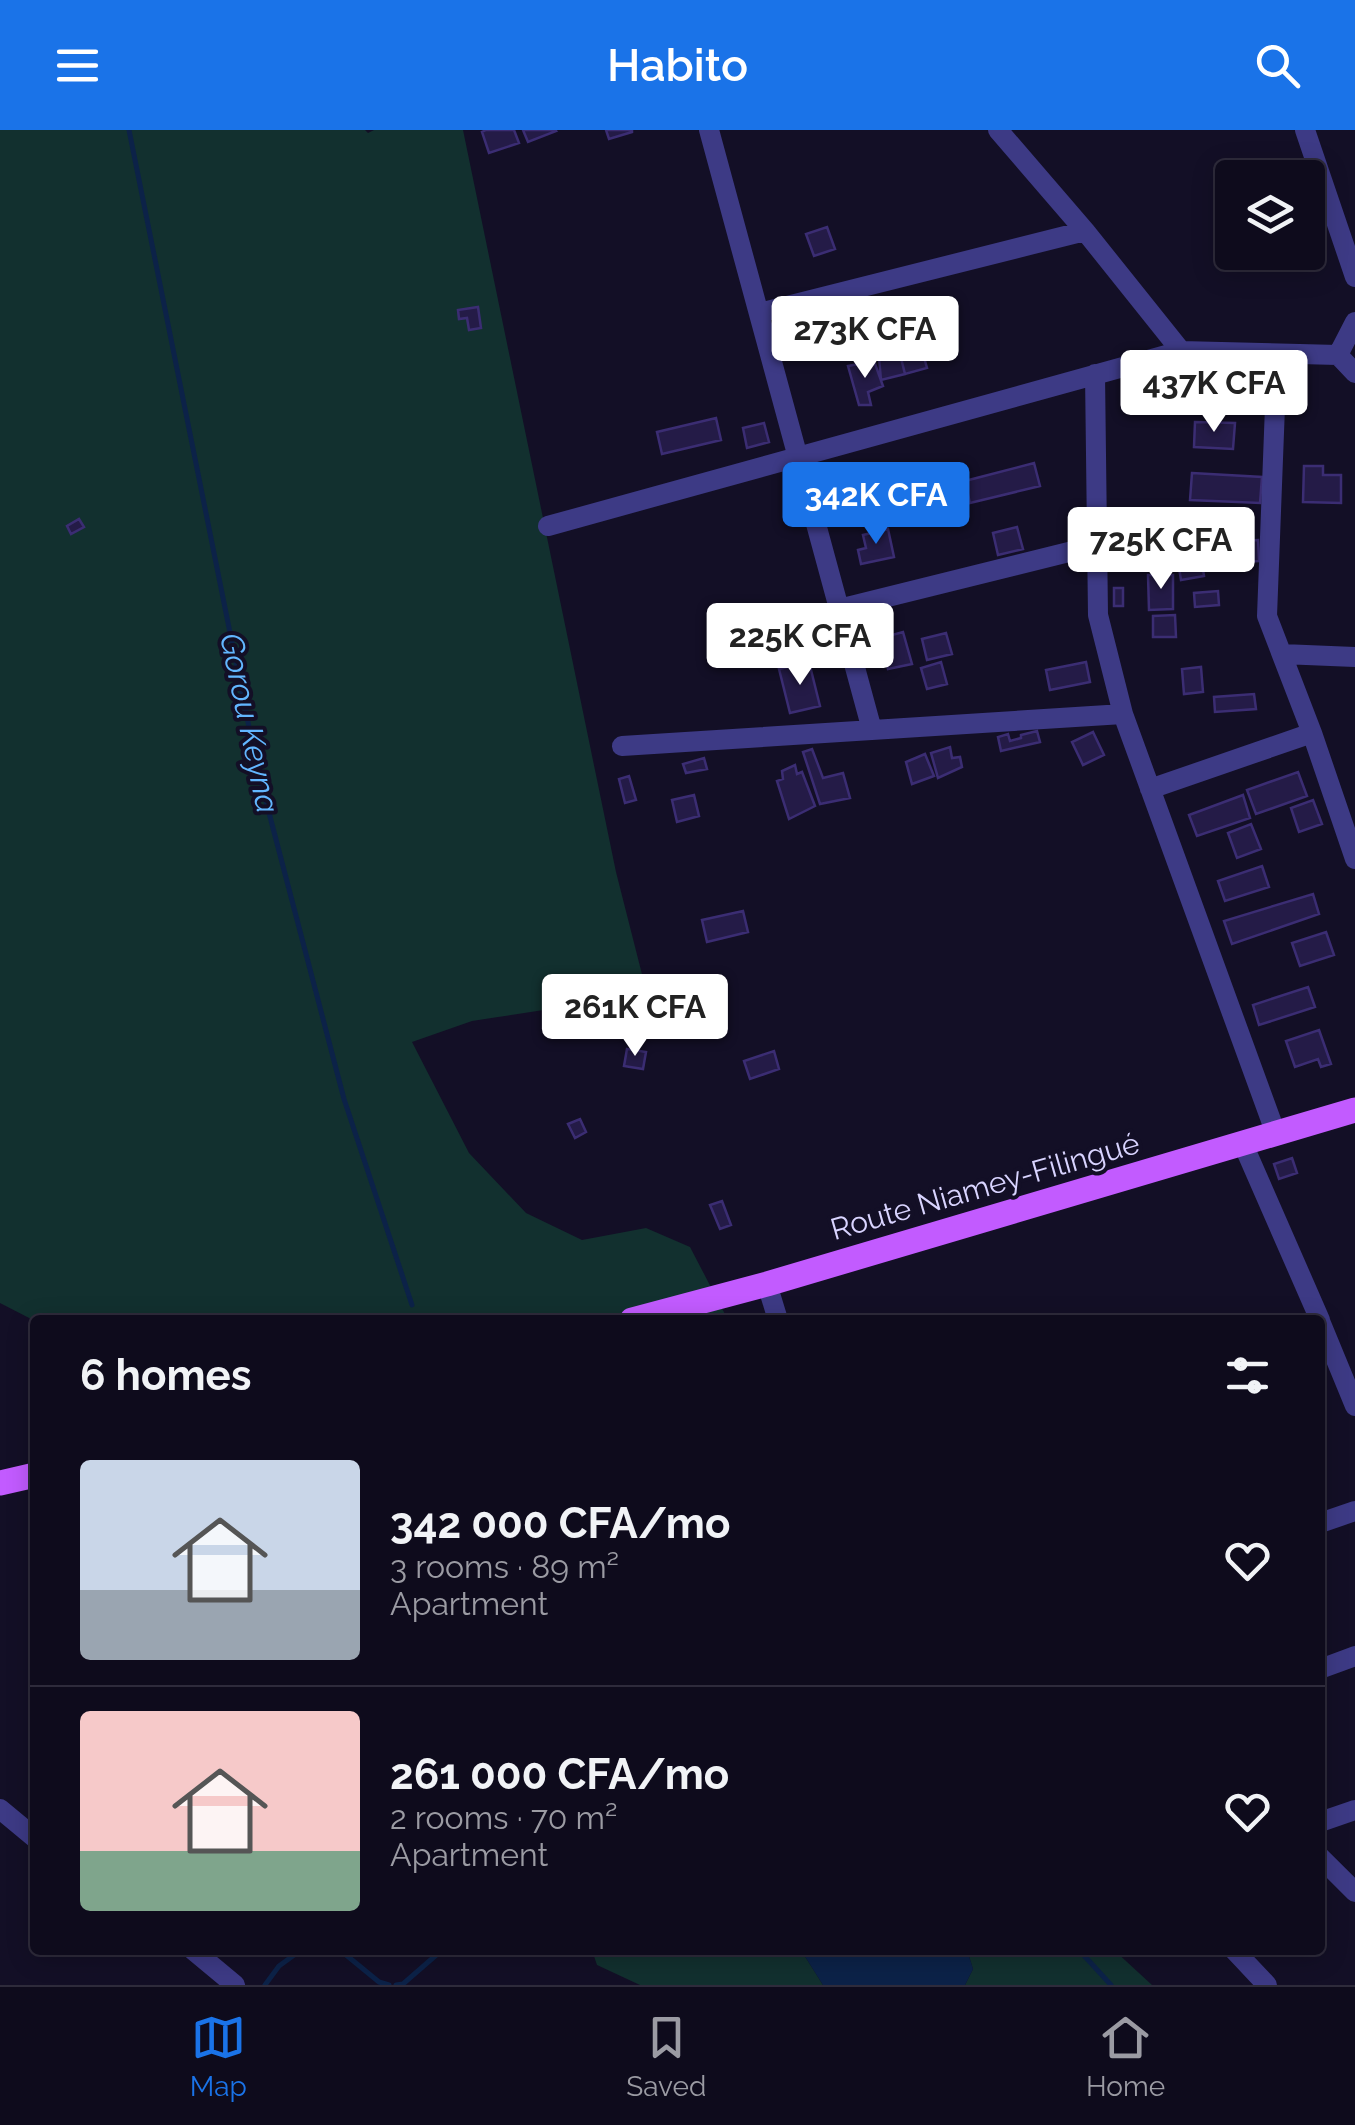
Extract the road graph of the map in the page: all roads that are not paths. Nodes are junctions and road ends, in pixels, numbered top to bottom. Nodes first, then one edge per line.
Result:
1 (709, 130) edge
2 (998, 130) edge
3 (1305, 130) edge
4 (1085, 231) junction
5 (1355, 277) edge
6 (759, 314) junction
7 (1355, 322) edge
8 (1181, 350) junction
9 (1277, 354) junction
10 (1338, 356) junction
11 (1355, 372) edge
12 (1095, 374) junction
13 (798, 457) junction
14 (548, 526) dead end
15 (1097, 545) junction
16 (839, 610) junction
17 (1282, 654) junction
18 (1355, 657) edge
19 (1123, 714) junction
20 (872, 730) junction
21 (1312, 733) junction
22 (622, 746) dead end
23 (1150, 789) junction
24 (1355, 859) edge
25 (1355, 1110) edge
26 (1276, 1134) junction
27 (1243, 1144) junction
28 (767, 1284) junction
29 (651, 1315) edge
30 (776, 1315) edge
31 (1318, 1315) edge
32 (1325, 1329) edge
33 (1349, 1370) edge
34 (1325, 1378) edge
35 (1355, 1406) edge
36 (30, 1476) edge
37 (0, 1483) edge
38 (1355, 1511) edge
39 (1325, 1522) edge
40 (1355, 1656) edge
41 (1325, 1667) edge
42 (0, 1809) edge
43 (1355, 1810) edge
44 (1325, 1820) edge
45 (30, 1834) edge
46 (1325, 1862) edge
47 (1355, 1892) edge
48 (199, 1955) edge
49 (1239, 1955) edge
50 (235, 1985) edge
51 (1267, 1985) edge

1 - 6 street
2 - 4 street
3 - 5 street
4 - 6 street
4 - 8 street
6 - 13 street
7 - 10 street
8 - 9 street
8 - 12 street
9 - 10 street
9 - 17 street
10 - 11 street
12 - 13 street
12 - 15 street
13 - 14 street
13 - 16 street
15 - 16 street
15 - 19 street
16 - 20 street
17 - 18 street
17 - 21 street
19 - 20 street
19 - 23 street
20 - 22 street
21 - 23 street
21 - 24 street
23 - 26 street
25 - 26 main road, Route Niamey-Filingué
26 - 27 main road, Route Niamey-Filingué
27 - 28 main road, Route Niamey-Filingué
27 - 31 street
28 - 29 main road, Route Niamey-Filingué
28 - 30 street
32 - 33 street
33 - 34 street
33 - 35 street
36 - 37 main road
38 - 39 street
40 - 41 street
42 - 45 street
43 - 44 street
46 - 47 street
48 - 50 street
49 - 51 street

